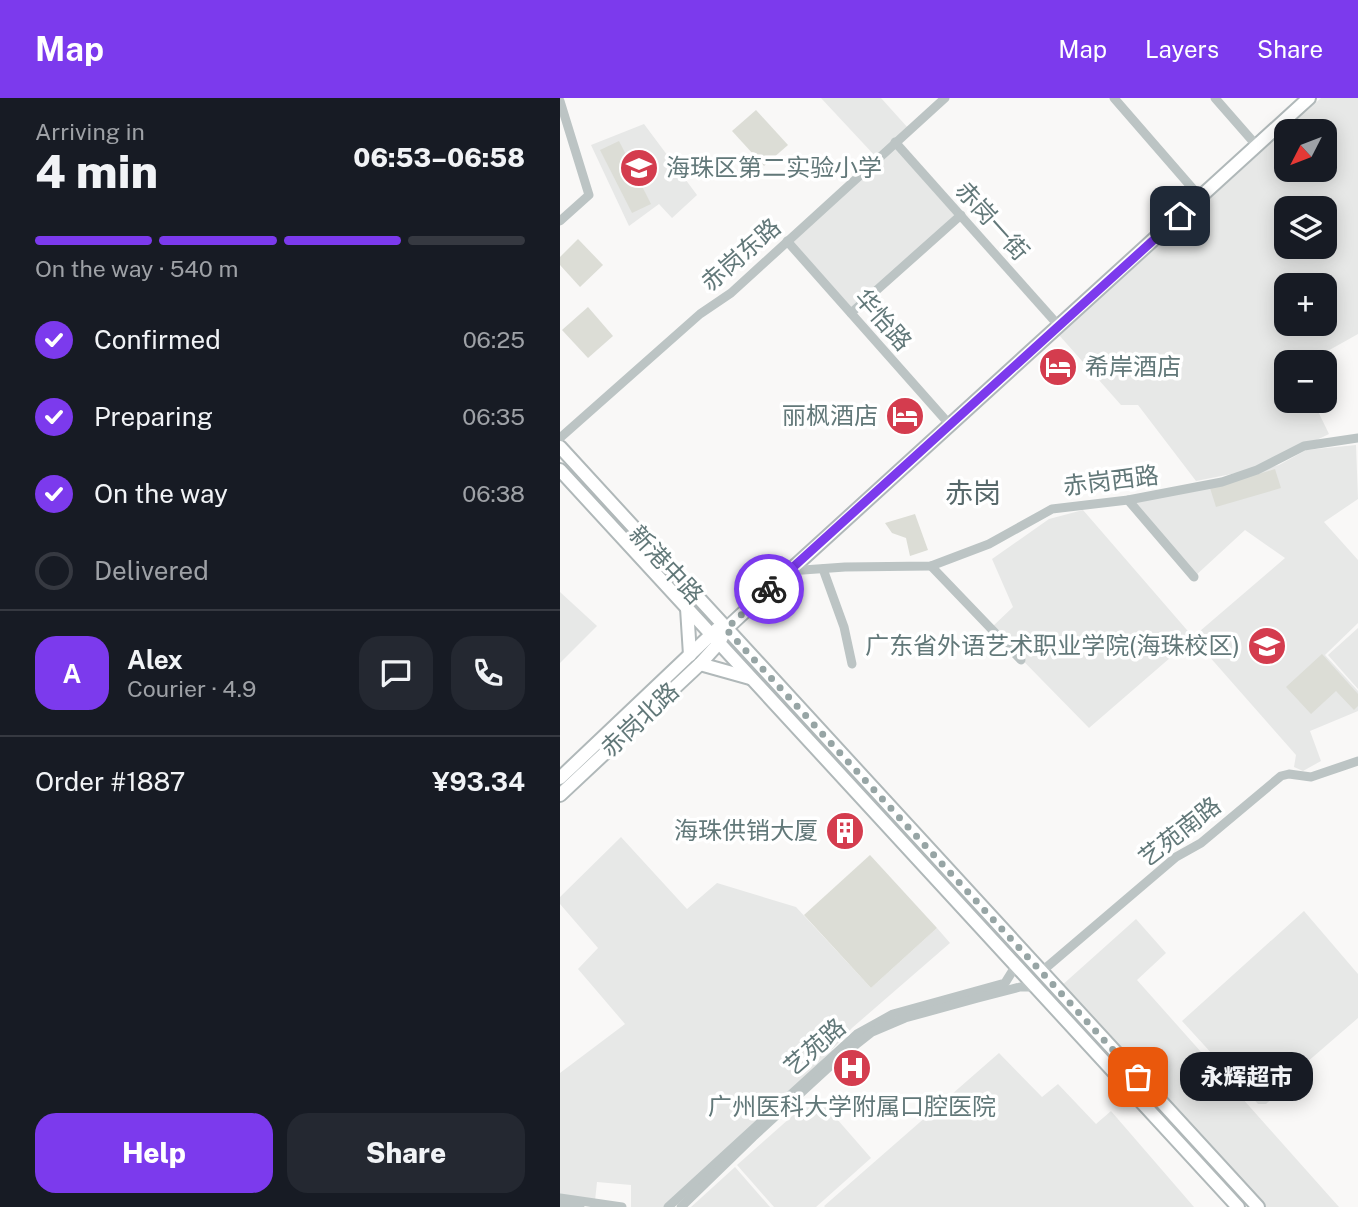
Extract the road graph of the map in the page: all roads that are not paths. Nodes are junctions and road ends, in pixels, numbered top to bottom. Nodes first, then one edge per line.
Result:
1 (945, 98) edge
2 (1114, 98) edge
3 (1215, 98) edge
4 (1309, 98) edge
5 (560, 101) edge
6 (895, 142) junction
7 (1257, 146) junction
8 (1200, 197) junction
9 (961, 215) junction
10 (560, 221) edge
11 (787, 241) junction
12 (851, 313) junction
13 (1059, 326) junction
14 (950, 425) junction
15 (560, 438) edge
16 (1358, 438) edge
17 (560, 447) edge
18 (560, 470) edge
19 (1128, 500) junction
20 (847, 518) junction
21 (932, 566) junction
22 (823, 569) junction
23 (789, 571) junction
24 (1194, 577) dead end
25 (687, 608) junction
26 (724, 627) junction
27 (715, 639) junction
28 (695, 659) junction
29 (1021, 660) dead end
30 (852, 664) dead end
31 (751, 678) junction
32 (1358, 761) edge
33 (560, 778) edge
34 (560, 796) edge
35 (1015, 967) junction
36 (1041, 972) junction
37 (1034, 987) junction
38 (560, 1198) edge
39 (560, 1204) edge
40 (580, 1207) edge
41 (622, 1207) edge
42 (668, 1207) edge
43 (681, 1207) edge
44 (1238, 1207) edge
45 (1258, 1207) edge

1 - 6 street, 赤岗东路
2 - 8 street
3 - 7 street
4 - 7 main road
5 - 10 street
6 - 9 street, 赤岗一街
6 - 11 street, 赤岗东路
7 - 8 main road
8 - 13 main road
9 - 12 street
9 - 13 street, 赤岗一街
11 - 12 street, 华怡路
11 - 15 street, 赤岗东路
12 - 14 street, 华怡路
13 - 14 main road
14 - 20 main road
16 - 19 street, 赤岗西路
17 - 26 main road, 新港中路
18 - 25 main road, 新港中路
19 - 21 street, 赤岗西路
19 - 24 street
20 - 23 main road
20 - 26 main road
21 - 22 street, 赤岗西路
21 - 29 street
22 - 23 street, 赤岗西路
22 - 30 street
23 - 26 main road
25 - 27 main road, 新港中路
25 - 28 main road
26 - 27 main road, 赤岗北路
26 - 36 main road, 新港中路
27 - 28 main road, 赤岗北路
27 - 31 main road, 新港中路
28 - 31 main road
28 - 33 main road, 赤岗北路
28 - 34 main road, 赤岗北路
31 - 35 main road, 新港中路
32 - 36 street, 艺苑南路
35 - 37 main road, 新港中路
35 - 42 street, 艺苑路
36 - 45 main road, 新港中路
37 - 43 street, 艺苑路
37 - 44 main road, 新港中路
38 - 41 street
39 - 40 street

